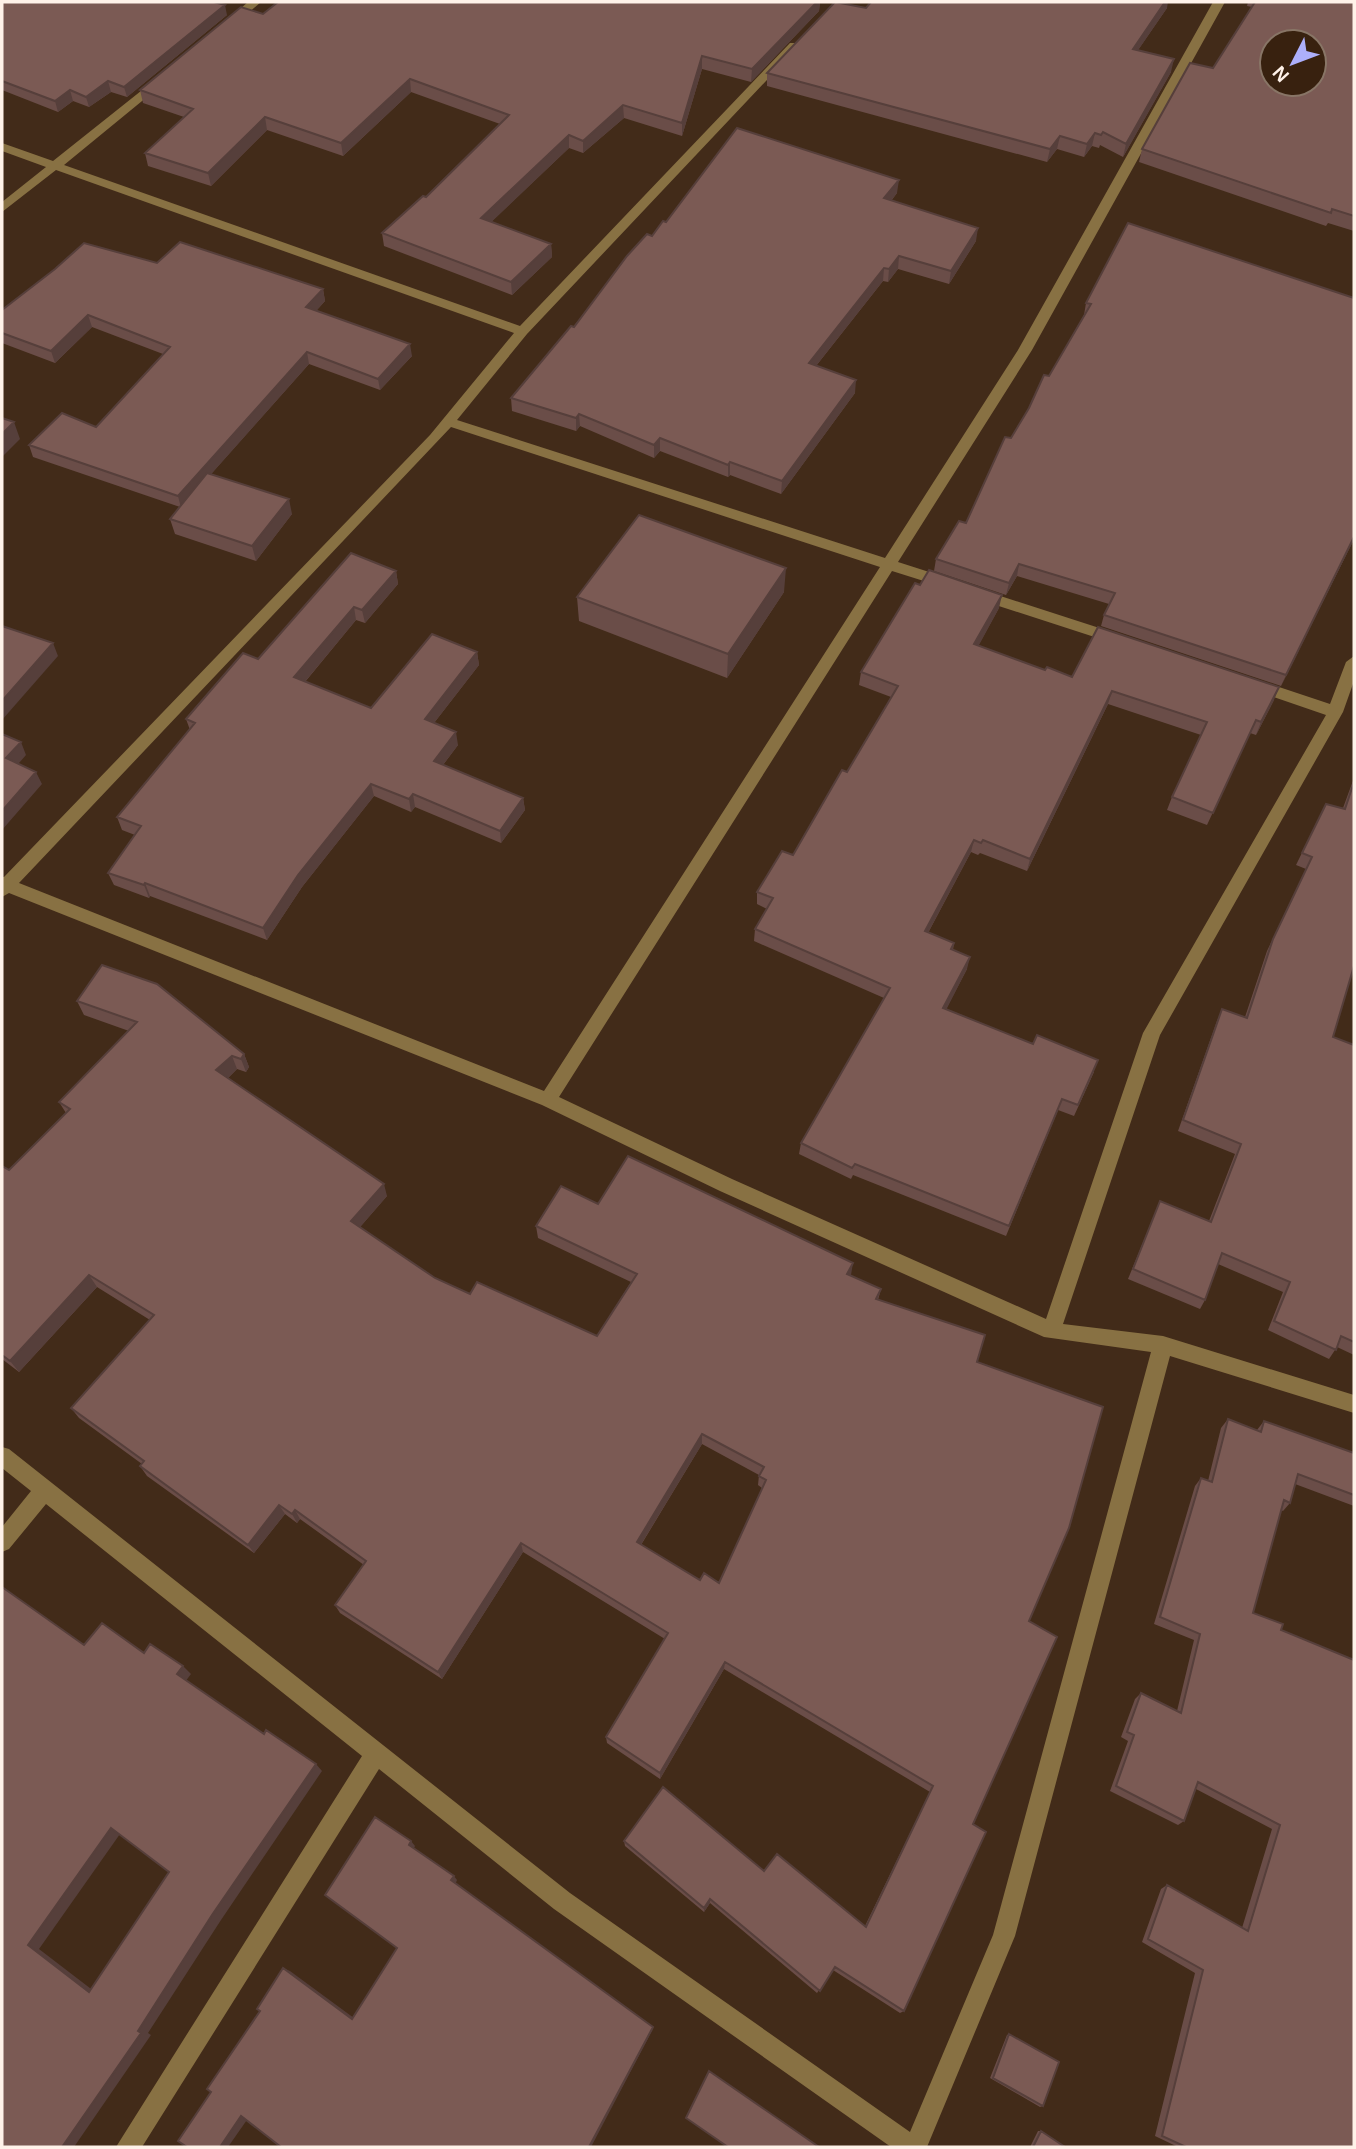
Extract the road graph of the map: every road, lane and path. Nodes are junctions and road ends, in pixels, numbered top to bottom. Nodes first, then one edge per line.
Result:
1 (255, 2) edge
2 (1219, 2) edge
3 (223, 29) edge
4 (808, 32) edge
5 (170, 73) edge
6 (2, 147) edge
7 (54, 167) junction
8 (2, 208) edge
9 (522, 331) junction
10 (449, 422) junction
11 (889, 564) junction
12 (1125, 642) edge
13 (1354, 662) edge
14 (1243, 681) edge
15 (1349, 690) edge
16 (1335, 712) junction
17 (3, 886) edge
18 (548, 1100) junction
19 (1051, 1331) junction
20 (1163, 1345) junction
21 (1354, 1404) edge
22 (2, 1457) edge
23 (44, 1490) junction
24 (2, 1542) edge
25 (376, 1755) junction
26 (128, 2147) edge
27 (913, 2147) edge

1 - 3 street
2 - 11 street
4 - 9 street
5 - 7 street
6 - 7 street
7 - 8 street
7 - 9 street
9 - 10 street
10 - 11 street
10 - 17 street
11 - 12 street
11 - 18 street
13 - 15 street
14 - 16 street
15 - 16 street
16 - 19 street
17 - 18 street
18 - 19 street
19 - 20 street
20 - 21 street
20 - 27 street
22 - 23 street
23 - 24 street
23 - 25 street
25 - 26 street
25 - 27 street

